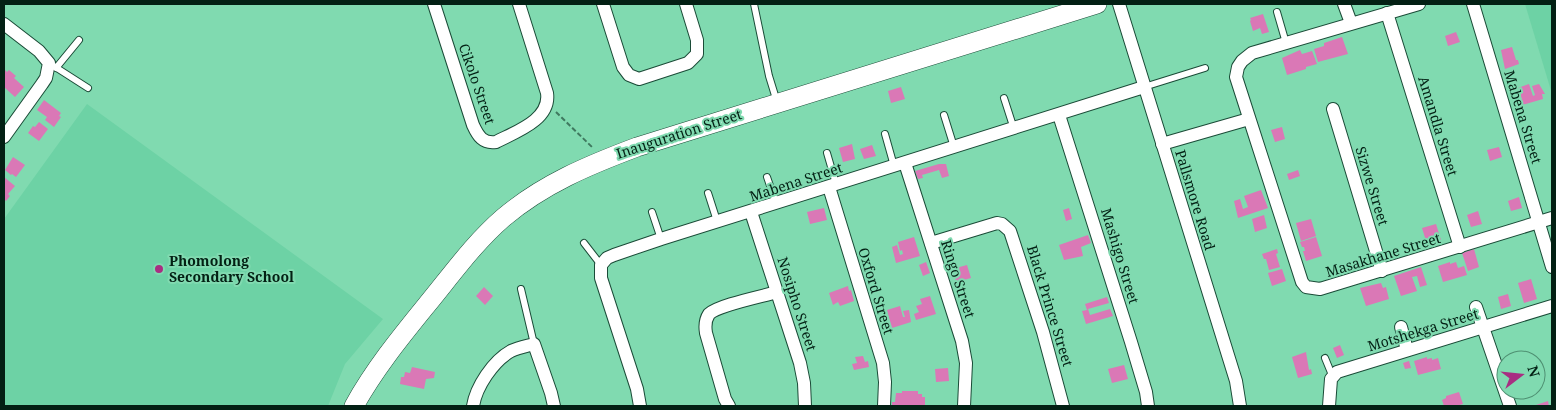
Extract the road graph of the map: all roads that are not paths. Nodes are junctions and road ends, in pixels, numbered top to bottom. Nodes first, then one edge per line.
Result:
1 (434, 4) edge
2 (519, 4) edge
3 (603, 4) edge
4 (686, 4) edge
5 (754, 4) edge
6 (1097, 4) edge
7 (1119, 4) edge
8 (1344, 4) edge
9 (1414, 4) edge
10 (1473, 4) edge
11 (1277, 12) dead end
12 (1388, 13) junction
13 (1351, 23) junction
14 (4, 24) edge
15 (79, 40) dead end
16 (1286, 43) junction
17 (52, 66) junction
18 (1205, 68) dead end
19 (1144, 87) junction
20 (88, 88) dead end
21 (1004, 98) dead end
22 (777, 102) junction
23 (1333, 109) dead end
24 (944, 115) dead end
25 (1059, 115) junction
26 (1249, 119) junction
27 (1014, 129) junction
28 (885, 134) dead end
29 (4, 137) edge
30 (1162, 144) junction
31 (954, 147) junction
32 (827, 153) dead end
33 (900, 165) junction
34 (767, 177) dead end
35 (833, 185) junction
36 (708, 194) dead end
37 (776, 203) junction
38 (652, 212) dead end
39 (751, 212) junction
40 (1552, 218) edge
41 (717, 221) junction
42 (1538, 222) junction
43 (661, 239) junction
44 (584, 243) dead end
45 (931, 243) junction
46 (1460, 247) junction
47 (601, 265) junction
48 (1552, 267) edge
49 (1382, 271) junction
50 (521, 289) dead end
51 (778, 292) junction
52 (1552, 306) edge
53 (1476, 307) dead end
54 (1401, 328) dead end
55 (1484, 328) junction
56 (534, 344) junction
57 (1407, 350) junction
58 (1325, 358) dead end
59 (1332, 375) junction
60 (354, 406) edge
61 (473, 406) edge
62 (554, 406) edge
63 (640, 406) edge
64 (729, 406) edge
65 (805, 406) edge
66 (884, 406) edge
67 (964, 406) edge
68 (1063, 406) edge
69 (1148, 406) edge
70 (1240, 406) edge
71 (1329, 406) edge
72 (1507, 406) edge

1 - 2 street, Cikolo Street
3 - 4 street
5 - 22 lane
6 - 22 street, Inauguration Street
7 - 19 street, Pallsmore Road
8 - 13 street
9 - 12 street
10 - 42 street, Mabena Street
11 - 16 lane
12 - 13 street
12 - 46 street, Amandla Street
13 - 16 street
14 - 17 street
15 - 17 lane
16 - 26 street, Masakhane Street
17 - 20 lane
17 - 29 street
18 - 19 lane
19 - 25 street, Mabena Street
19 - 30 street, Pallsmore Road
21 - 27 lane
22 - 60 street, Inauguration Street
23 - 49 street, Sizwe Street
24 - 31 lane
25 - 27 street, Mabena Street
25 - 69 street, Mashigo Street
26 - 30 street
26 - 49 street, Masakhane Street
27 - 31 street, Mabena Street
28 - 33 lane
30 - 70 street, Pallsmore Road
31 - 33 street, Mabena Street
32 - 35 lane
33 - 35 street, Mabena Street
33 - 45 street, Ringo Street
34 - 37 lane
35 - 37 street, Mabena Street
35 - 66 street, Oxford Street
36 - 41 lane
37 - 39 street, Mabena Street
38 - 43 lane
39 - 41 street, Mabena Street
39 - 51 street, Nosipho Street
40 - 42 street, Masakhane Street
41 - 43 street, Mabena Street
42 - 46 street, Masakhane Street
42 - 48 street, Mabena Street
43 - 47 street, Mabena Street
44 - 47 lane
45 - 67 street, Ringo Street
45 - 68 street, Black Prince Street
46 - 49 street, Masakhane Street
47 - 63 street
50 - 56 lane
51 - 64 street
51 - 65 street, Nosipho Street
52 - 55 street, Motshekga Street
53 - 55 street
54 - 57 street
55 - 57 street, Motshekga Street
55 - 72 street
56 - 61 street
56 - 62 street
57 - 59 street, Motshekga Street
58 - 59 lane
59 - 71 street

